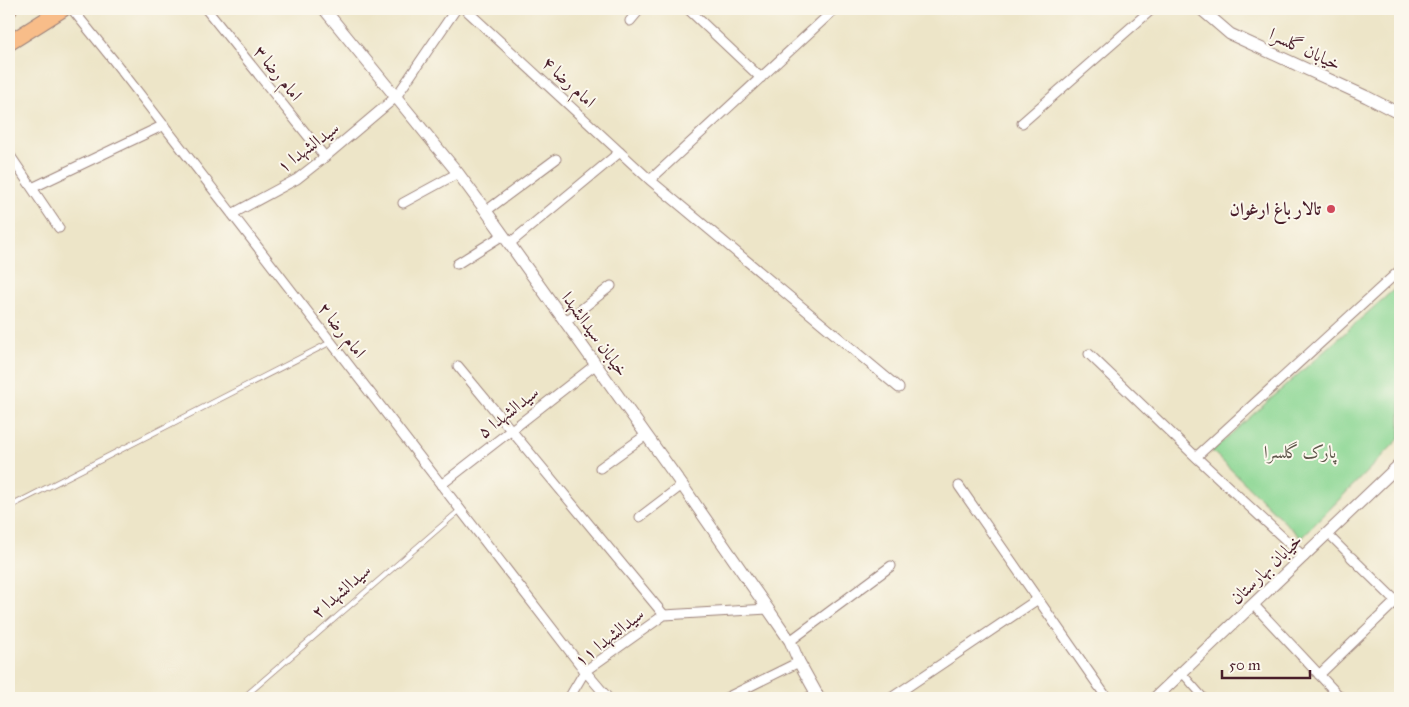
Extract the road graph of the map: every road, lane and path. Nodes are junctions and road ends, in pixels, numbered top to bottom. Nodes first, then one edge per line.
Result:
1 (63, 9) edge
2 (72, 9) edge
3 (206, 9) edge
4 (324, 9) edge
5 (456, 9) edge
6 (465, 9) edge
7 (640, 9) edge
8 (688, 9) edge
9 (835, 9) edge
10 (1152, 9) edge
11 (1201, 9) edge
12 (630, 20) dead end
13 (9, 43) edge
14 (760, 78) junction
15 (396, 97) junction
16 (1400, 114) edge
17 (1022, 123) dead end
18 (164, 125) junction
19 (620, 152) junction
20 (9, 154) edge
21 (325, 157) junction
22 (556, 159) dead end
23 (458, 174) junction
24 (650, 180) junction
25 (32, 188) junction
26 (403, 203) dead end
27 (486, 211) junction
28 (232, 214) junction
29 (58, 228) dead end
30 (506, 239) junction
31 (457, 264) dead end
32 (1400, 270) edge
33 (611, 286) dead end
34 (564, 322) junction
35 (331, 342) junction
36 (1089, 354) dead end
37 (595, 365) junction
38 (458, 366) dead end
39 (899, 388) dead end
40 (512, 430) junction
41 (646, 435) junction
42 (1196, 457) junction
43 (600, 468) dead end
44 (1398, 471) edge
45 (441, 485) junction
46 (682, 485) junction
47 (959, 486) dead end
48 (9, 508) edge
49 (460, 510) junction
50 (640, 516) dead end
51 (1328, 534) junction
52 (1304, 557) junction
53 (1351, 557) joint
54 (890, 566) dead end
55 (1038, 600) junction
56 (1398, 604) edge
57 (1254, 605) junction
58 (768, 609) junction
59 (664, 615) junction
60 (790, 641) junction
61 (799, 662) junction
62 (585, 671) junction
63 (1182, 673) junction
64 (1319, 675) junction
65 (815, 697) edge
66 (242, 698) edge
67 (569, 698) edge
68 (608, 698) edge
69 (726, 698) edge
70 (891, 698) edge
71 (1107, 698) edge
72 (1155, 698) edge
73 (1204, 698) edge
74 (1341, 698) edge

1 - 13 main road
2 - 18 street, امام رضا ۲
3 - 21 street, امام رضا ۳
4 - 15 street, خیابان سیدالشهدا
5 - 15 street
6 - 19 street, امام رضا ۴
7 - 12 street
8 - 14 street
9 - 14 street
10 - 17 street
11 - 16 street, خیابان گلسرا
14 - 24 street
15 - 21 street, سیدالشهدا ۱
15 - 23 street, خیابان سیدالشهدا
18 - 25 street
18 - 28 street, امام رضا ۲
19 - 24 street, امام رضا ۴
19 - 30 street
20 - 25 street
21 - 28 street, سیدالشهدا ۱
22 - 27 street
23 - 26 street
23 - 27 street, خیابان سیدالشهدا
24 - 39 street, امام رضا ۴
25 - 29 street
27 - 30 street, خیابان سیدالشهدا
28 - 35 street, امام رضا ۲
30 - 31 street
30 - 34 street, خیابان سیدالشهدا
32 - 42 street
33 - 34 street
34 - 37 street, خیابان سیدالشهدا
35 - 45 street, امام رضا ۲
35 - 48 lane
36 - 42 street
37 - 40 street, سیدالشهدا ۵
37 - 41 street, خیابان سیدالشهدا
38 - 40 street
40 - 45 street, سیدالشهدا ۵
40 - 59 street
41 - 43 street
41 - 46 street, خیابان سیدالشهدا
42 - 52 street
44 - 51 street, خیابان بهارستان
45 - 49 street, امام رضا ۲
46 - 50 street
46 - 58 street, خیابان سیدالشهدا
47 - 55 street
49 - 62 street, امام رضا ۲
49 - 66 lane, سیدالشهدا ۲
51 - 52 street, خیابان بهارستان
51 - 53 street
52 - 57 street, خیابان بهارستان
53 - 56 street
54 - 60 street
55 - 70 street
55 - 71 street
56 - 64 street
57 - 63 street, خیابان بهارستان
57 - 64 street
58 - 59 street, سیدالشهدا ۱۱
58 - 60 street, خیابان سیدالشهدا
59 - 62 street, سیدالشهدا ۱۱
60 - 61 street, خیابان سیدالشهدا
61 - 65 street, خیابان سیدالشهدا
61 - 69 street
62 - 67 street, سیدالشهدا ۱۱
62 - 68 street, امام رضا ۲
63 - 72 street, خیابان بهارستان
63 - 73 street
64 - 74 street

